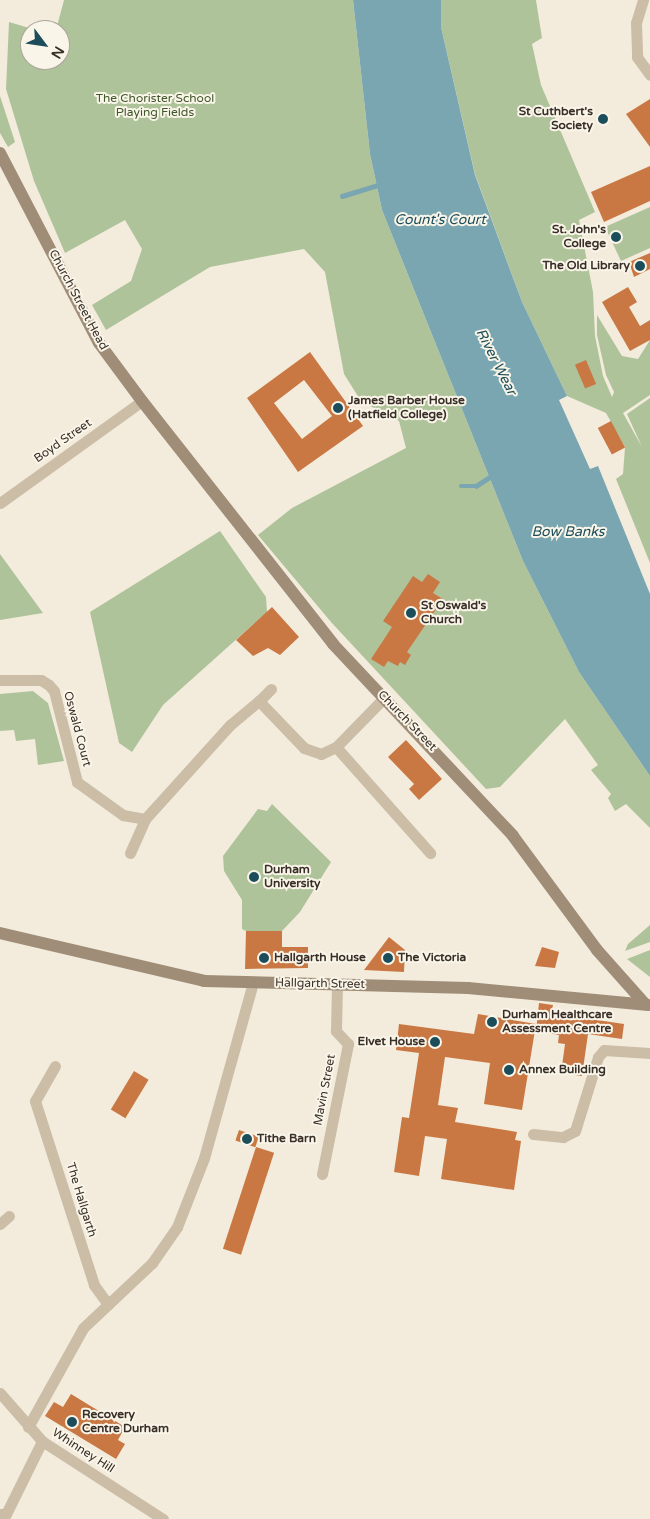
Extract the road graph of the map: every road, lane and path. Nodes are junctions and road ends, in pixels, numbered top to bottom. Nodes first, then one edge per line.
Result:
1 (643, 0) edge
2 (650, 75) edge
3 (0, 153) edge
4 (142, 401) junction
5 (170, 438) joint
6 (0, 502) edge
7 (0, 680) edge
8 (271, 689) dead end
9 (384, 698) junction
10 (259, 701) junction
11 (336, 747) junction
12 (145, 819) junction
13 (130, 853) dead end
14 (430, 853) dead end
15 (0, 933) edge
16 (253, 983) junction
17 (337, 984) junction
18 (647, 1005) edge
19 (650, 1053) edge
20 (54, 1066) dead end
21 (35, 1101) junction
22 (27, 1112) dead end
23 (534, 1134) dead end
24 (322, 1174) dead end
25 (108, 1304) junction
26 (0, 1393) edge
27 (28, 1427) junction
28 (42, 1441) junction
29 (7, 1516) edge
30 (163, 1519) edge

1 - 2 street
3 - 4 street, Church Street Head
4 - 5 street, Church Street Head
4 - 6 street, Boyd Street
5 - 9 street, Church Street
7 - 12 street, Oswald Court
8 - 10 street
9 - 11 street
9 - 18 street, Church Street
10 - 11 street
10 - 12 street
11 - 14 street
12 - 13 street
15 - 16 street, Hallgarth Street
16 - 17 street, Hallgarth Street
16 - 25 street
17 - 18 street, Hallgarth Street
17 - 24 street, Mavin Street
19 - 23 street
20 - 21 street
21 - 22 street
21 - 25 street, The Hallgarth
25 - 27 street
26 - 27 street, Whinney Hill
27 - 28 street, Whinney Hill
28 - 29 street
28 - 30 street, Whinney Hill

